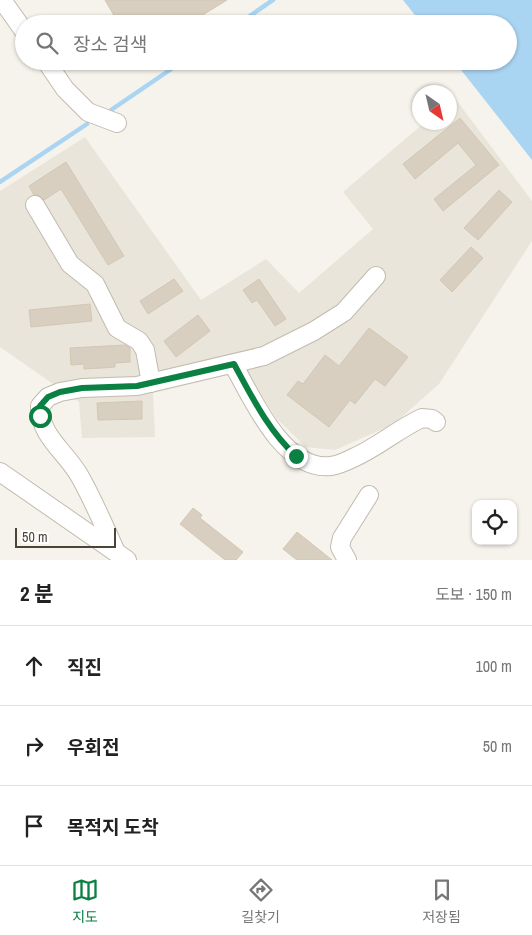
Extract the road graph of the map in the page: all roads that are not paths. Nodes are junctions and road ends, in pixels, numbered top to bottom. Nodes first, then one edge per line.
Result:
1 (2, 0) edge
2 (15, 18) edge
3 (52, 70) edge
4 (117, 123) dead end
5 (35, 205) dead end
6 (376, 276) dead end
7 (234, 364) junction
8 (151, 383) junction
9 (436, 422) dead end
10 (0, 472) edge
11 (369, 495) dead end
12 (121, 556) edge
13 (347, 560) edge

1 - 2 street
3 - 4 street
5 - 8 street
6 - 7 street
7 - 8 street
7 - 9 street
8 - 12 street
10 - 12 street
11 - 13 street

